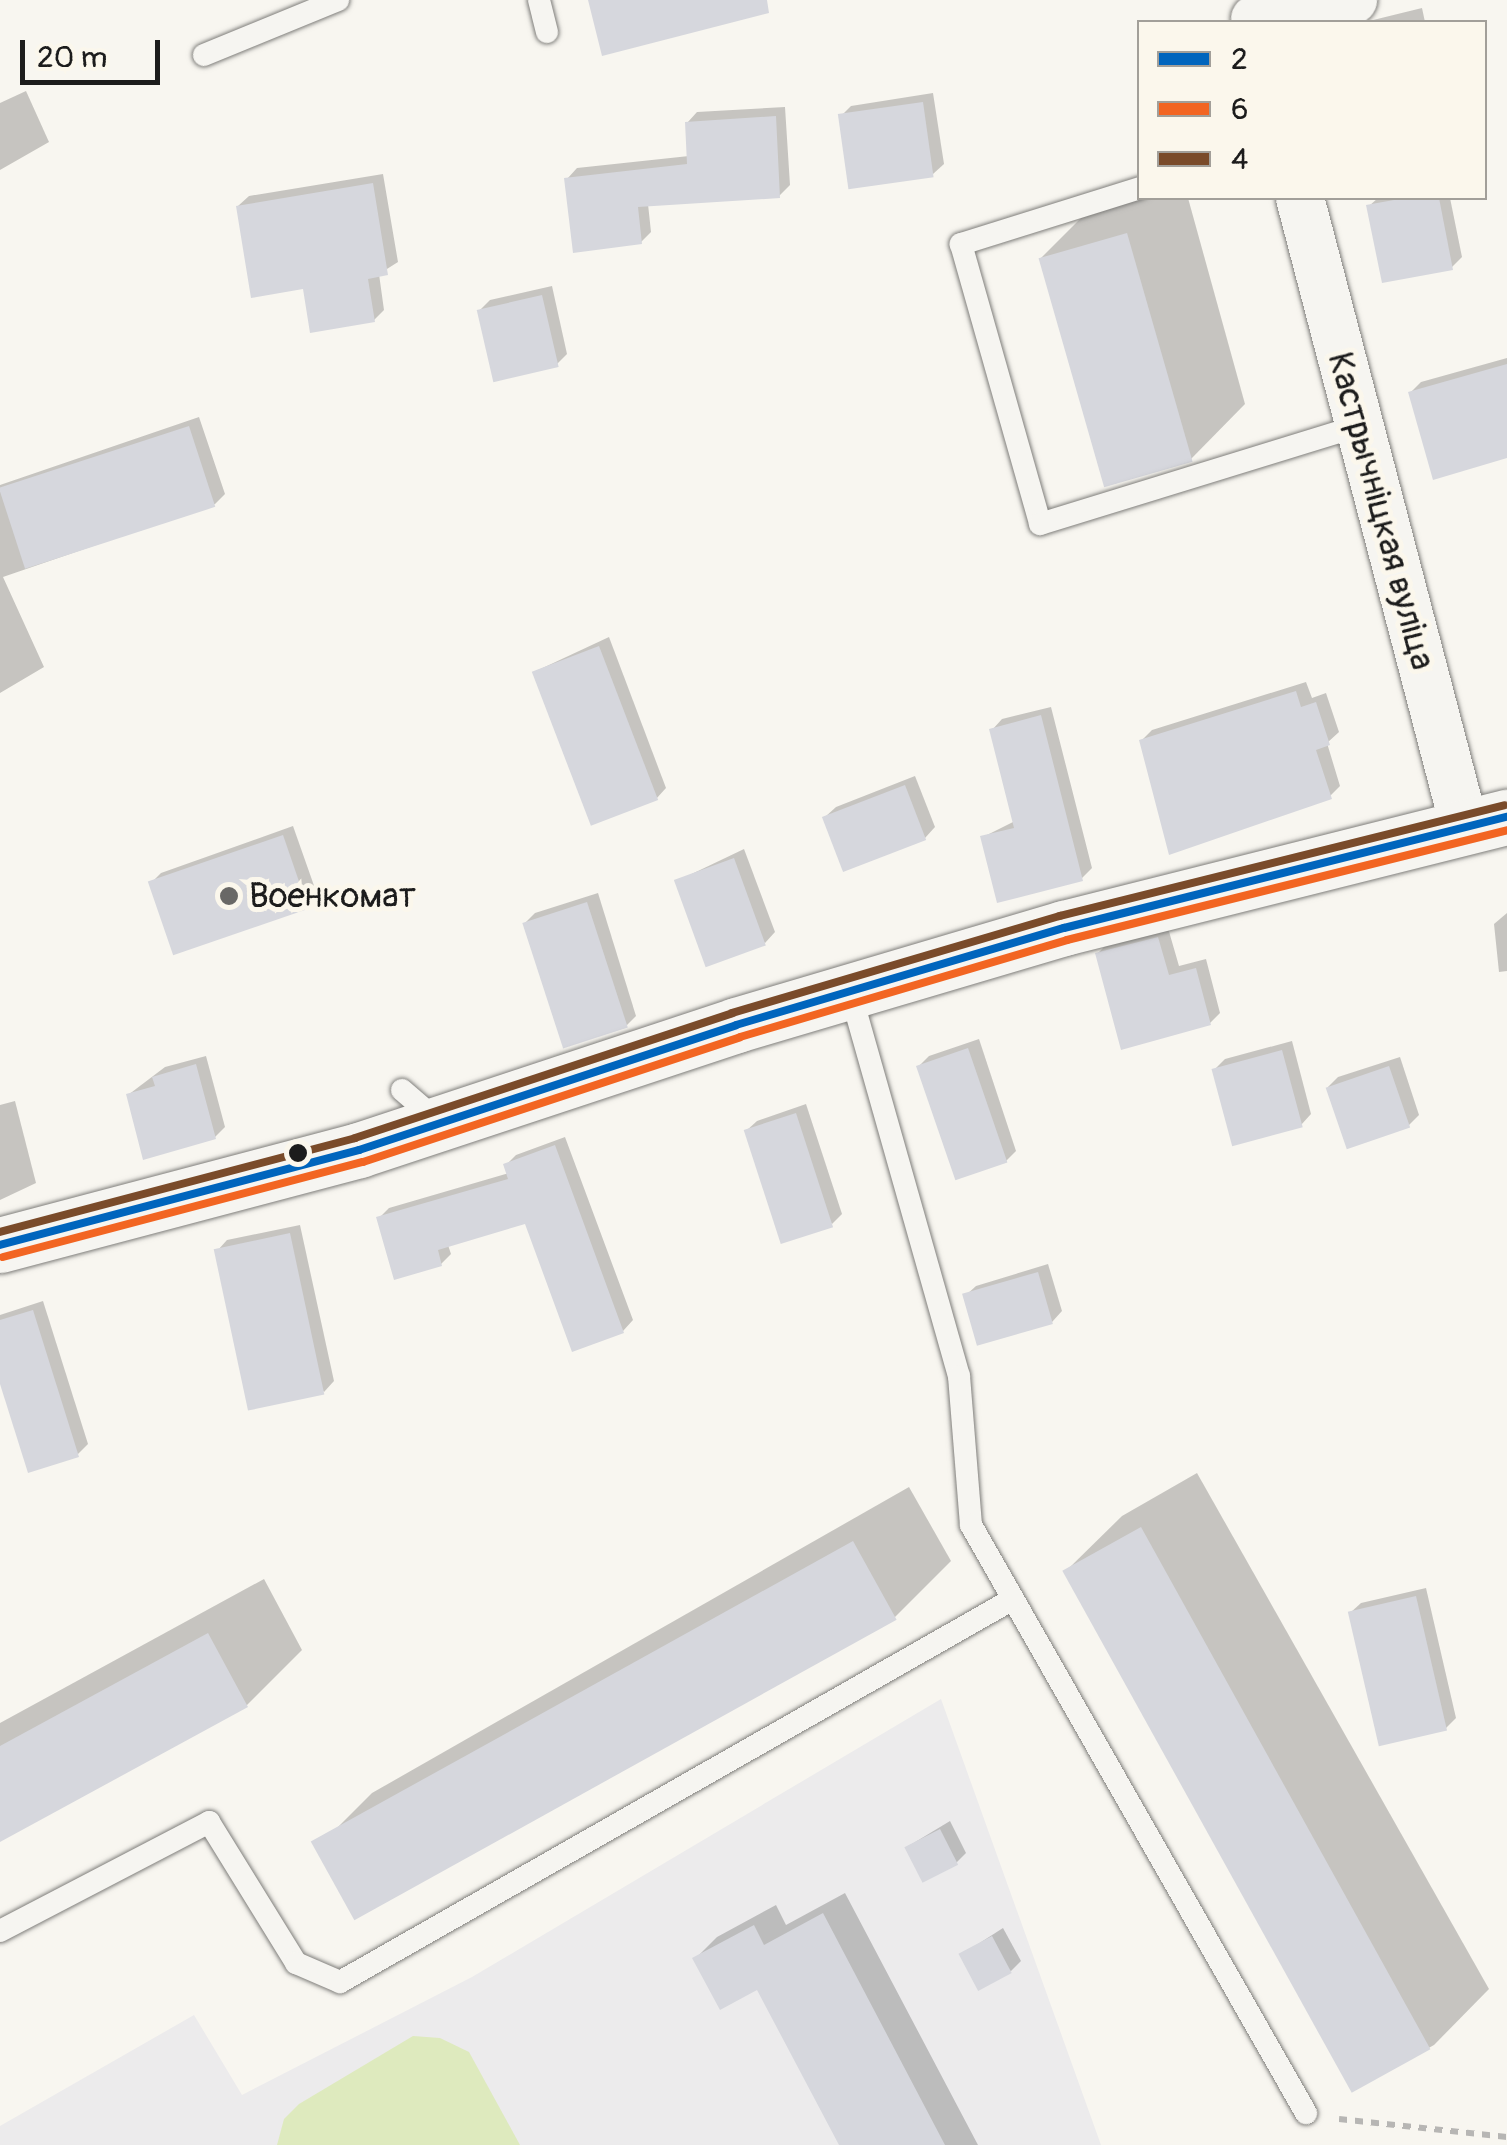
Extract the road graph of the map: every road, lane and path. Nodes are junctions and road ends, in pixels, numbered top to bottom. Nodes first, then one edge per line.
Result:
1 (338, 0) edge
2 (539, 0) edge
3 (1353, 0) edge
4 (1253, 14) edge
5 (547, 32) dead end
6 (204, 56) dead end
7 (1137, 189) edge
8 (1301, 200) edge
9 (1358, 426) junction
10 (1486, 821) edge
11 (850, 991) junction
12 (0, 1245) edge
13 (1013, 1599) junction
14 (0, 1931) edge
15 (1306, 2113) joint
16 (1507, 2136) edge

1 - 6 lane
2 - 5 lane
3 - 4 street
7 - 9 lane
8 - 9 street, Кастрычніцкая вуліца
9 - 10 street, Кастрычніцкая вуліца
10 - 11 street
11 - 12 street
11 - 13 lane
13 - 14 lane
13 - 15 lane
15 - 16 path

